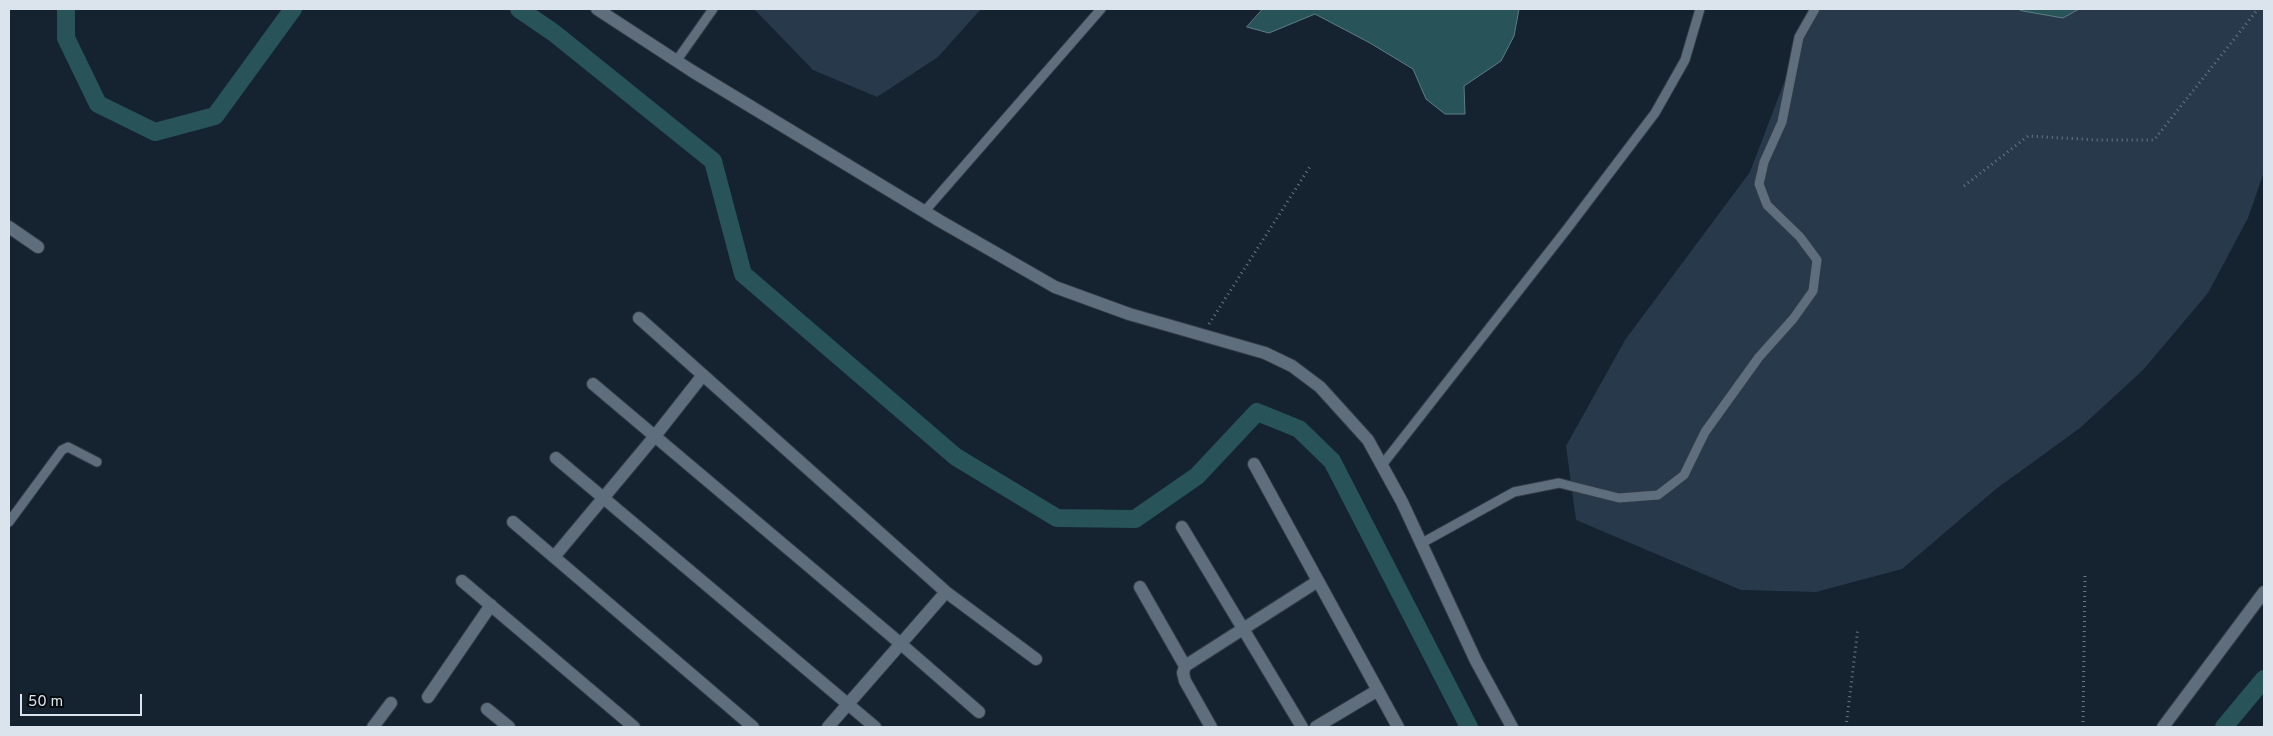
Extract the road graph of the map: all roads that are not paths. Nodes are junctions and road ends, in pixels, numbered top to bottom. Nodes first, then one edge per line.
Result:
1 (597, 9) edge
2 (713, 9) edge
3 (1101, 9) edge
4 (1700, 9) edge
5 (1815, 9) edge
6 (677, 60) junction
7 (924, 212) junction
8 (9, 227) edge
9 (38, 248) dead end
10 (639, 318) dead end
11 (703, 375) junction
12 (593, 384) dead end
13 (655, 436) junction
14 (556, 458) dead end
15 (97, 462) dead end
16 (1254, 464) dead end
17 (1382, 464) junction
18 (602, 498) junction
19 (9, 522) edge
20 (514, 522) dead end
21 (1182, 526) dead end
22 (1422, 543) junction
23 (554, 557) junction
24 (1318, 580) junction
25 (462, 581) dead end
26 (1140, 587) dead end
27 (946, 592) junction
28 (2264, 592) edge
29 (491, 605) junction
30 (1242, 628) junction
31 (901, 644) junction
32 (1036, 659) dead end
33 (1185, 666) junction
34 (1378, 690) junction
35 (428, 697) dead end
36 (391, 703) dead end
37 (848, 704) junction
38 (487, 709) dead end
39 (979, 712) dead end
40 (373, 727) edge
41 (509, 727) edge
42 (634, 727) edge
43 (753, 727) edge
44 (828, 727) edge
45 (875, 727) edge
46 (1211, 727) edge
47 (1302, 727) edge
48 (1316, 727) edge
49 (1398, 727) edge
50 (1512, 727) edge
51 (2163, 727) edge

1 - 6 street
2 - 6 lane
3 - 7 lane
4 - 17 lane
5 - 22 lane
6 - 7 street
7 - 17 street
8 - 9 street
10 - 11 street
11 - 13 street
11 - 27 street
12 - 13 street
13 - 18 street
13 - 31 street
14 - 18 street
15 - 19 lane
16 - 24 street
17 - 22 street
18 - 23 street
18 - 37 street
20 - 23 street
21 - 30 street
22 - 50 street
23 - 43 street
24 - 30 street
24 - 34 street
25 - 29 street
26 - 33 street
27 - 31 street
27 - 32 street
28 - 51 street
29 - 35 street
29 - 42 street
30 - 33 street
30 - 47 street
31 - 37 street
31 - 39 street
33 - 46 street
34 - 48 street
34 - 49 street
36 - 40 street
37 - 44 street
37 - 45 street
38 - 41 street

